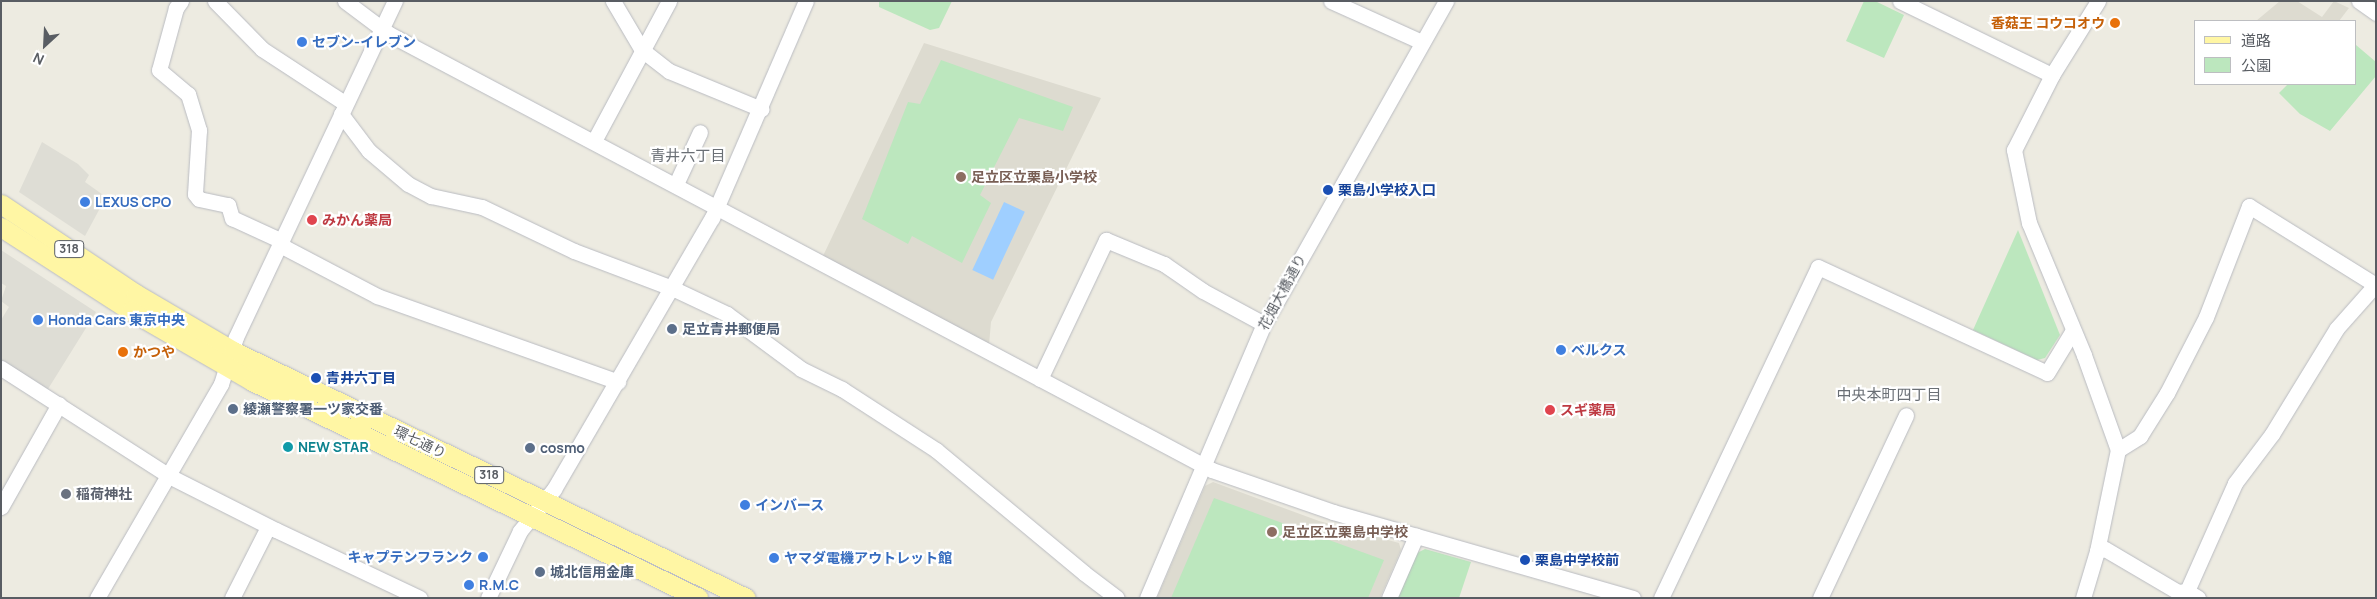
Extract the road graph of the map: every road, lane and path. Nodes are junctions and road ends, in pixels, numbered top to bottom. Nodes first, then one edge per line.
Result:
1 (181, 1) edge
2 (215, 1) edge
3 (345, 1) edge
4 (395, 1) edge
5 (614, 1) edge
6 (669, 1) edge
7 (806, 1) edge
8 (1331, 1) edge
9 (1446, 1) edge
10 (1900, 1) edge
11 (2098, 1) edge
12 (2359, 1) edge
13 (2376, 13) edge
14 (381, 29) junction
15 (1422, 42) junction
16 (642, 50) junction
17 (2052, 75) junction
18 (343, 109) junction
19 (761, 109) junction
20 (700, 132) dead end
21 (594, 141) junction
22 (676, 184) junction
23 (1, 204) edge
24 (718, 208) junction
25 (1, 227) edge
26 (280, 243) junction
27 (2376, 285) edge
28 (672, 288) junction
29 (1264, 324) junction
30 (2072, 332) junction
31 (231, 360) junction
32 (1, 368) edge
33 (1040, 378) junction
34 (618, 382) junction
35 (59, 404) junction
36 (1906, 415) dead end
37 (2118, 450) junction
38 (1204, 466) junction
39 (169, 476) junction
40 (544, 502) junction
41 (1, 507) edge
42 (529, 517) junction
43 (268, 526) junction
44 (1416, 536) junction
45 (2097, 551) junction
46 (2184, 594) edge
47 (97, 598) edge
48 (232, 598) edge
49 (420, 598) edge
50 (488, 598) edge
51 (698, 598) edge
52 (746, 598) edge
53 (1117, 598) edge
54 (1147, 598) edge
55 (1389, 598) edge
56 (1633, 598) edge
57 (1661, 598) edge
58 (1820, 598) edge
59 (2083, 598) edge

1 - 26 street
2 - 18 street
3 - 14 street
4 - 14 street
5 - 16 street
6 - 16 street
7 - 19 street
8 - 15 street
9 - 15 street, 花畑大橋通り
10 - 17 street
11 - 17 street
12 - 13 street
14 - 18 street
14 - 21 street
15 - 29 street, 花畑大橋通り
16 - 19 street
16 - 21 street
17 - 30 street
18 - 26 street
18 - 28 street
19 - 24 street
20 - 22 street
21 - 22 street
22 - 24 street
23 - 31 main road, 環七通り / 318
24 - 28 street
24 - 33 street
25 - 31 main road, 環七通り / 318
26 - 31 street
26 - 34 street
27 - 37 street
27 - 46 street
28 - 34 street
28 - 53 street
29 - 33 street
29 - 38 street, 花畑大橋通り
30 - 37 street
30 - 57 street
31 - 39 street
31 - 40 main road, 環七通り / 318
31 - 42 main road, 環七通り / 318
32 - 35 street
33 - 38 street
34 - 40 street
35 - 39 street
35 - 41 street
36 - 58 street
37 - 45 street
38 - 44 street
38 - 54 street, 花畑大橋通り
39 - 43 street
39 - 47 street
40 - 42 street
40 - 52 main road, 環七通り / 318
42 - 50 street
42 - 51 main road, 環七通り / 318
43 - 48 street
43 - 49 street
44 - 55 street
44 - 56 street
45 - 46 street
45 - 59 street

